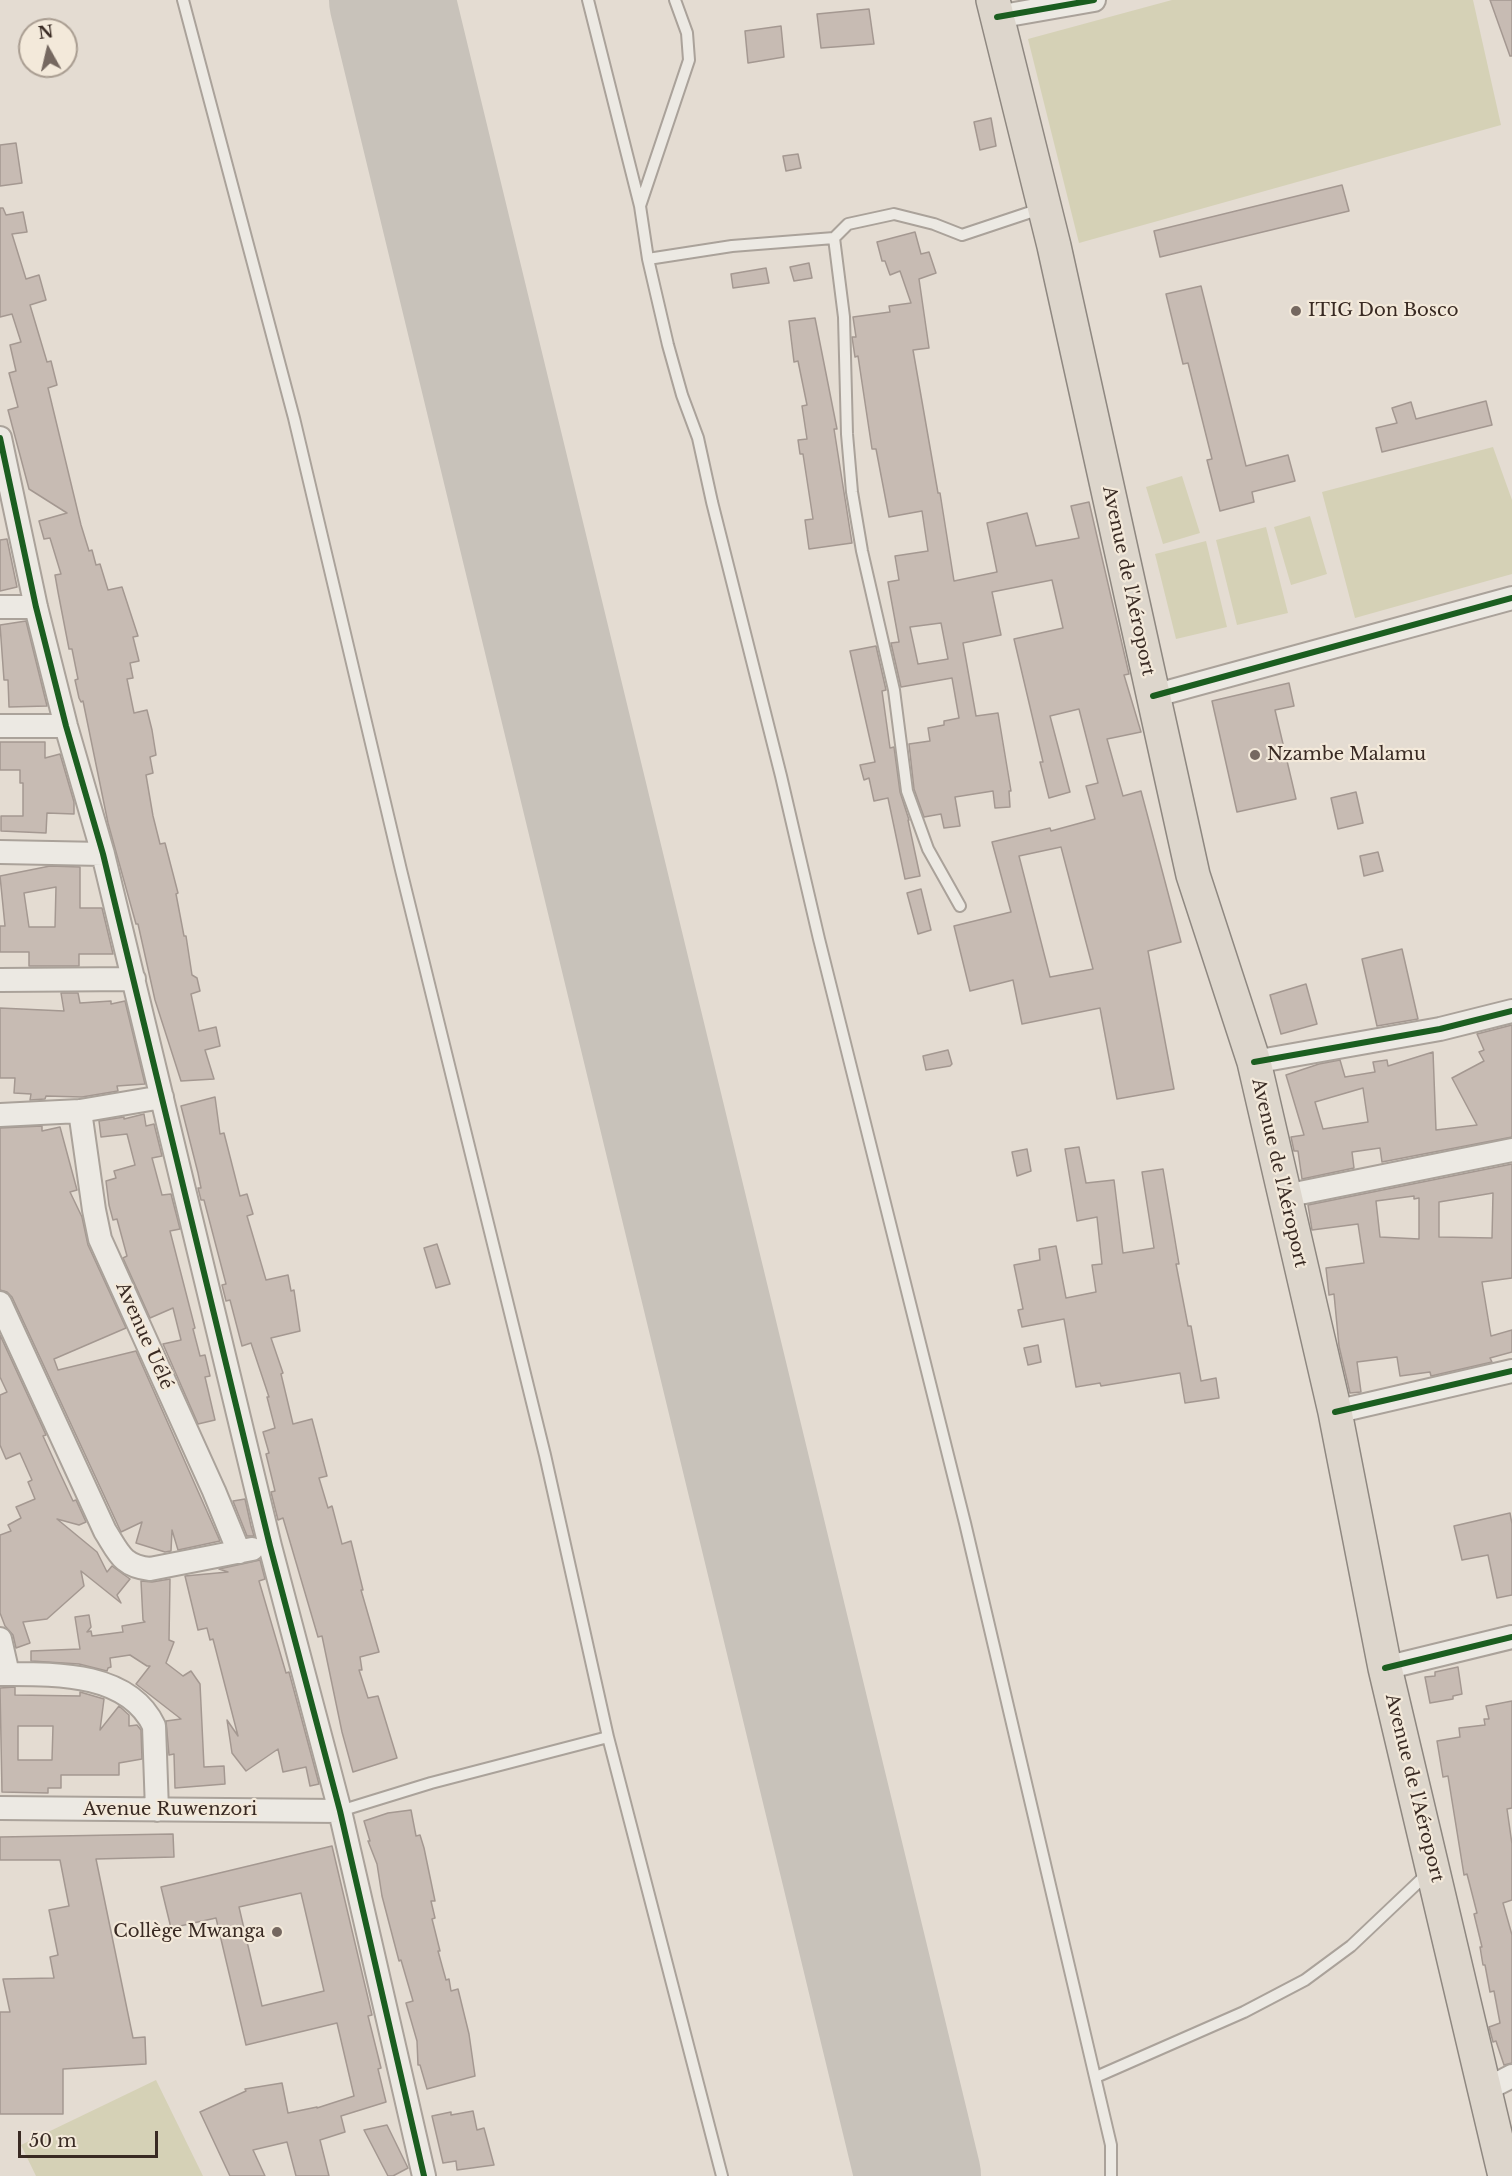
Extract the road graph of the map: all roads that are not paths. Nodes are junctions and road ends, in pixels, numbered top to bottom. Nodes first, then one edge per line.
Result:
1 (183, 0) edge
2 (588, 0) edge
3 (675, 0) edge
4 (1094, 0) edge
5 (995, 8) edge
6 (640, 206) junction
7 (1045, 209) junction
8 (834, 238) junction
9 (648, 259) junction
10 (0, 438) edge
11 (1512, 598) edge
12 (0, 607) edge
13 (36, 607) junction
14 (1153, 696) junction
15 (0, 726) edge
16 (66, 726) junction
17 (0, 852) edge
18 (103, 854) junction
19 (960, 906) dead end
20 (0, 980) edge
21 (134, 980) junction
22 (1512, 1011) edge
23 (1254, 1062) junction
24 (162, 1097) junction
25 (80, 1111) junction
26 (0, 1115) edge
27 (1512, 1150) edge
28 (1285, 1196) junction
29 (0, 1303) edge
30 (1512, 1371) edge
31 (1335, 1412) junction
32 (270, 1546) junction
33 (239, 1552) junction
34 (1512, 1638) edge
35 (0, 1639) edge
36 (1385, 1668) junction
37 (4, 1674) edge
38 (608, 1737) junction
39 (0, 1808) edge
40 (157, 1810) junction
41 (340, 1811) junction
42 (1433, 1869) junction
43 (1096, 2077) junction
44 (1499, 2083) edge
45 (1111, 2145) junction
46 (424, 2176) edge
47 (722, 2176) edge
48 (1111, 2176) edge
49 (1120, 2176) edge
50 (1505, 2176) edge

1 - 38 lane
2 - 6 lane
3 - 6 lane
4 - 5 street
5 - 7 highway, Avenue de l'Aéroport
6 - 9 lane
7 - 8 lane
7 - 14 highway, Avenue de l'Aéroport
8 - 9 lane
8 - 19 lane
9 - 43 lane
10 - 13 street
11 - 14 street
12 - 13 street
13 - 16 street
14 - 23 highway, Avenue de l'Aéroport
15 - 16 street
16 - 18 street
17 - 18 street
18 - 21 street
20 - 21 street
21 - 24 street
22 - 23 street
23 - 28 highway, Avenue de l'Aéroport
24 - 25 street
24 - 32 street
25 - 26 street
25 - 33 street, Avenue Uélé
27 - 28 street
28 - 31 highway, Avenue de l'Aéroport
29 - 33 street
30 - 31 street
31 - 36 highway, Avenue de l'Aéroport
32 - 33 street
32 - 41 street
34 - 36 street
35 - 37 street
36 - 42 highway, Avenue de l'Aéroport
37 - 40 street
38 - 41 lane
38 - 47 lane
39 - 40 street, Avenue Ruwenzori
40 - 41 street, Avenue Ruwenzori
41 - 46 street
42 - 43 lane
42 - 44 highway, Avenue de l'Aéroport
43 - 45 lane
44 - 50 highway, Avenue de l'Aéroport
45 - 48 lane
45 - 49 lane

